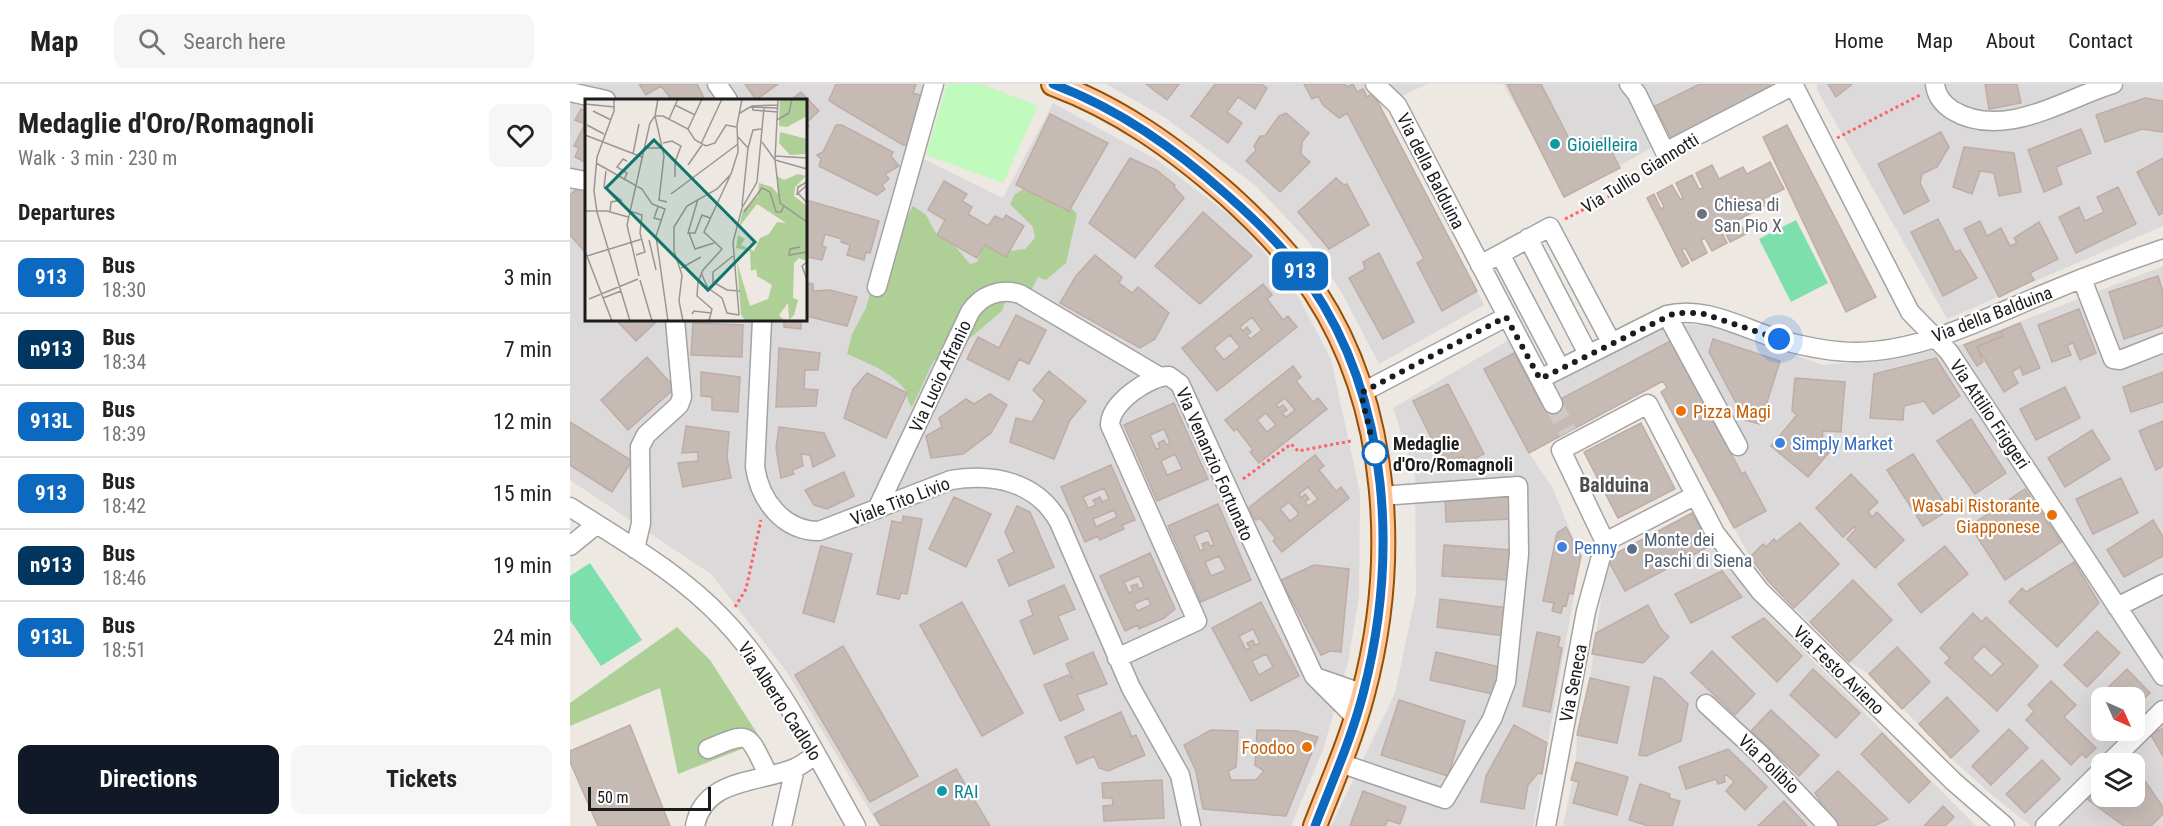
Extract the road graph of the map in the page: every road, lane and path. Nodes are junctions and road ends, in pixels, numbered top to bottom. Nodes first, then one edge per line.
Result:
1 (717, 84) edge
2 (934, 84) edge
3 (1053, 84) edge
4 (1375, 84) edge
5 (1629, 84) edge
6 (1793, 84) edge
7 (1935, 84) edge
8 (2113, 84) edge
9 (570, 92) edge
10 (602, 99) edge
11 (727, 99) edge
12 (1908, 100) dead end
13 (1853, 129) dead end
14 (1665, 152) junction
15 (570, 178) edge
16 (585, 181) edge
17 (1550, 227) junction
18 (1528, 238) junction
19 (2163, 249) edge
20 (1500, 254) junction
21 (1480, 265) junction
22 (2082, 279) junction
23 (877, 287) dead end
24 (1667, 315) junction
25 (1506, 317) junction
26 (675, 321) edge
27 (762, 321) edge
28 (1935, 338) junction
29 (1611, 342) junction
30 (2163, 343) edge
31 (1588, 354) junction
32 (1560, 368) junction
33 (1160, 376) junction
34 (1540, 379) junction
35 (1361, 393) junction
36 (1553, 404) tunnel mouth
37 (1351, 441) dead end
38 (1738, 446) dead end
39 (1227, 490) junction
40 (764, 496) junction
41 (1381, 496) junction
42 (1694, 496) junction
43 (570, 507) edge
44 (877, 509) junction
45 (597, 524) junction
46 (1605, 542) junction
47 (570, 546) edge
48 (634, 549) junction
49 (2163, 584) edge
50 (2117, 607) junction
51 (722, 618) junction
52 (1117, 658) junction
53 (1314, 676) junction
54 (2163, 676) edge
55 (1364, 694) junction
56 (1706, 704) dead end
57 (2163, 710) edge
58 (1356, 718) junction
59 (708, 750) dead end
60 (2119, 753) edge
61 (815, 755) junction
62 (1340, 763) junction
63 (795, 768) junction
64 (768, 774) junction
65 (2091, 781) edge
66 (695, 826) edge
67 (782, 826) edge
68 (856, 826) edge
69 (1191, 826) edge
70 (1315, 826) edge
71 (1546, 826) edge
72 (1828, 826) edge
73 (2006, 826) edge
74 (2044, 826) edge

1 - 11 street
2 - 23 street
3 - 35 main road
4 - 21 street, Via della Balduina
5 - 14 street
6 - 14 street, Via Tullio Giannotti
6 - 28 street, Via Attilio Friggeri
7 - 8 street
9 - 10 street
12 - 13 path
14 - 17 path, Via Tullio Giannotti
15 - 16 street
17 - 18 street
17 - 29 street
18 - 20 street
18 - 31 street
19 - 22 street, Via della Balduina
20 - 21 street
20 - 32 street
21 - 25 street, Via della Balduina
22 - 28 street, Via della Balduina
22 - 30 street
24 - 28 street, Via della Balduina
24 - 29 street, Via della Balduina
24 - 38 street
25 - 34 street, Via della Balduina
25 - 35 street
26 - 48 street
27 - 40 street, Viale Tito Livio
28 - 50 street, Via Attilio Friggeri
29 - 31 street, Via della Balduina
31 - 32 street, Via della Balduina
32 - 34 street, Via della Balduina
33 - 39 street, Via Venanzio Fortunato
33 - 44 street, Via Lucio Afranio
33 - 52 street, Via Venanzio Fortunato
34 - 36 street, Via della Balduina
35 - 41 main road
37 - 39 path
39 - 53 street, Via Venanzio Fortunato
40 - 44 street, Viale Tito Livio
40 - 51 path
41 - 55 main road
41 - 62 street
42 - 46 street
42 - 46 street, Via Festo Avieno
42 - 73 street, Via Festo Avieno
43 - 45 street, Via Alberto Cadlolo
44 - 52 street, Viale Tito Livio
45 - 47 street
45 - 48 street, Via Alberto Cadlolo
46 - 71 street, Via Seneca
48 - 51 street, Via Alberto Cadlolo
49 - 50 street
50 - 54 street, Via Attilio Friggeri
51 - 61 street, Via Alberto Cadlolo
52 - 69 street, Viale Tito Livio
53 - 55 street
53 - 58 street, Via Venanzio Fortunato
55 - 58 main road
56 - 72 street, Via Polibio
57 - 60 street
58 - 62 main road
59 - 64 street
61 - 63 street
61 - 68 street, Via Alberto Cadlolo
62 - 70 main road
63 - 64 street
63 - 67 street
64 - 66 street
65 - 74 street

